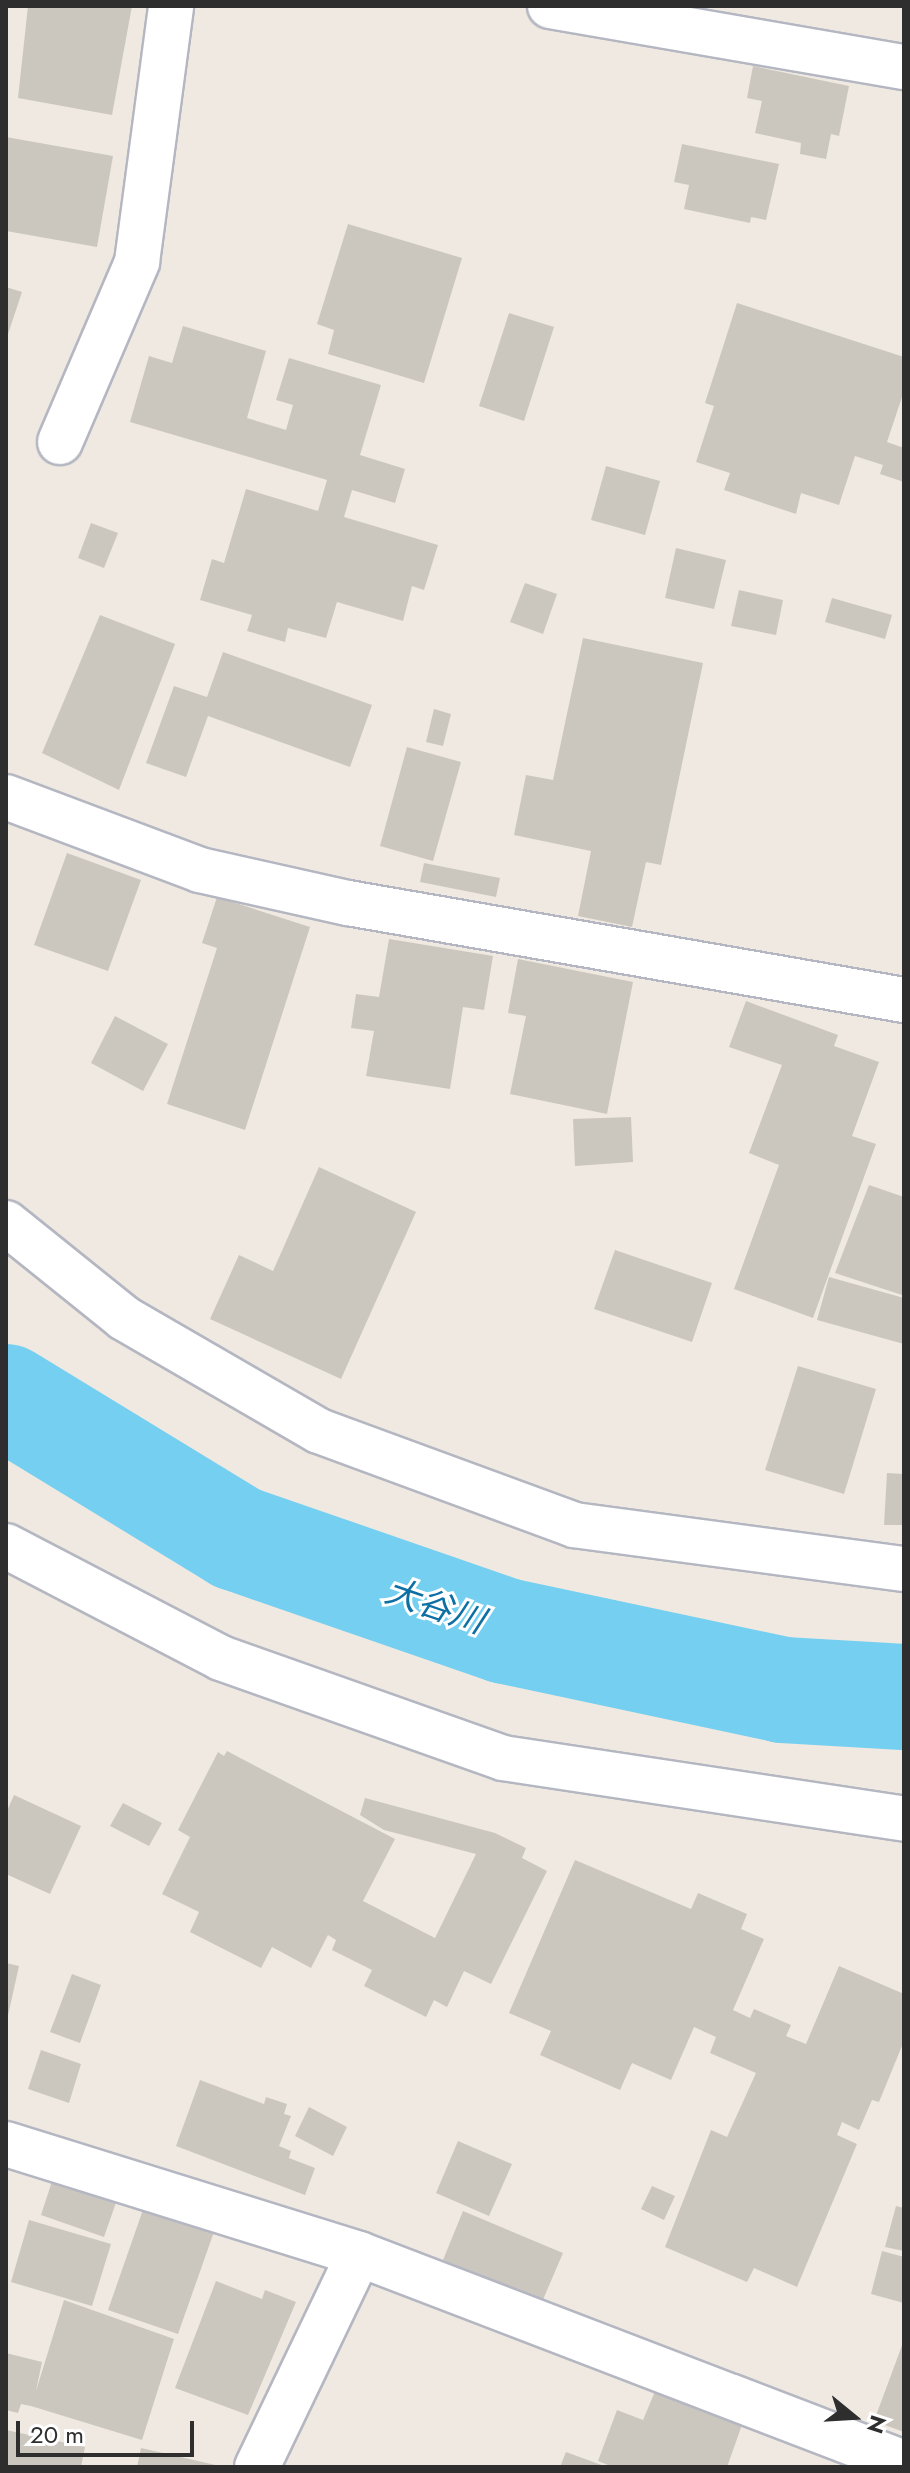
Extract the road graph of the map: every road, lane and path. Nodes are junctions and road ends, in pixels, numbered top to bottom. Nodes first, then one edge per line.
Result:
1 (171, 6) edge
2 (550, 6) edge
3 (904, 67) edge
4 (60, 442) dead end
5 (6, 797) edge
6 (904, 1000) edge
7 (6, 1223) edge
8 (12, 1565) edge
9 (904, 1569) edge
10 (904, 1819) edge
11 (6, 2144) edge
12 (359, 2254) junction
13 (904, 2463) edge
14 (257, 2467) edge

1 - 4 street
2 - 3 street
5 - 6 street
7 - 9 street
8 - 10 street
11 - 12 street
12 - 13 street
12 - 14 street

